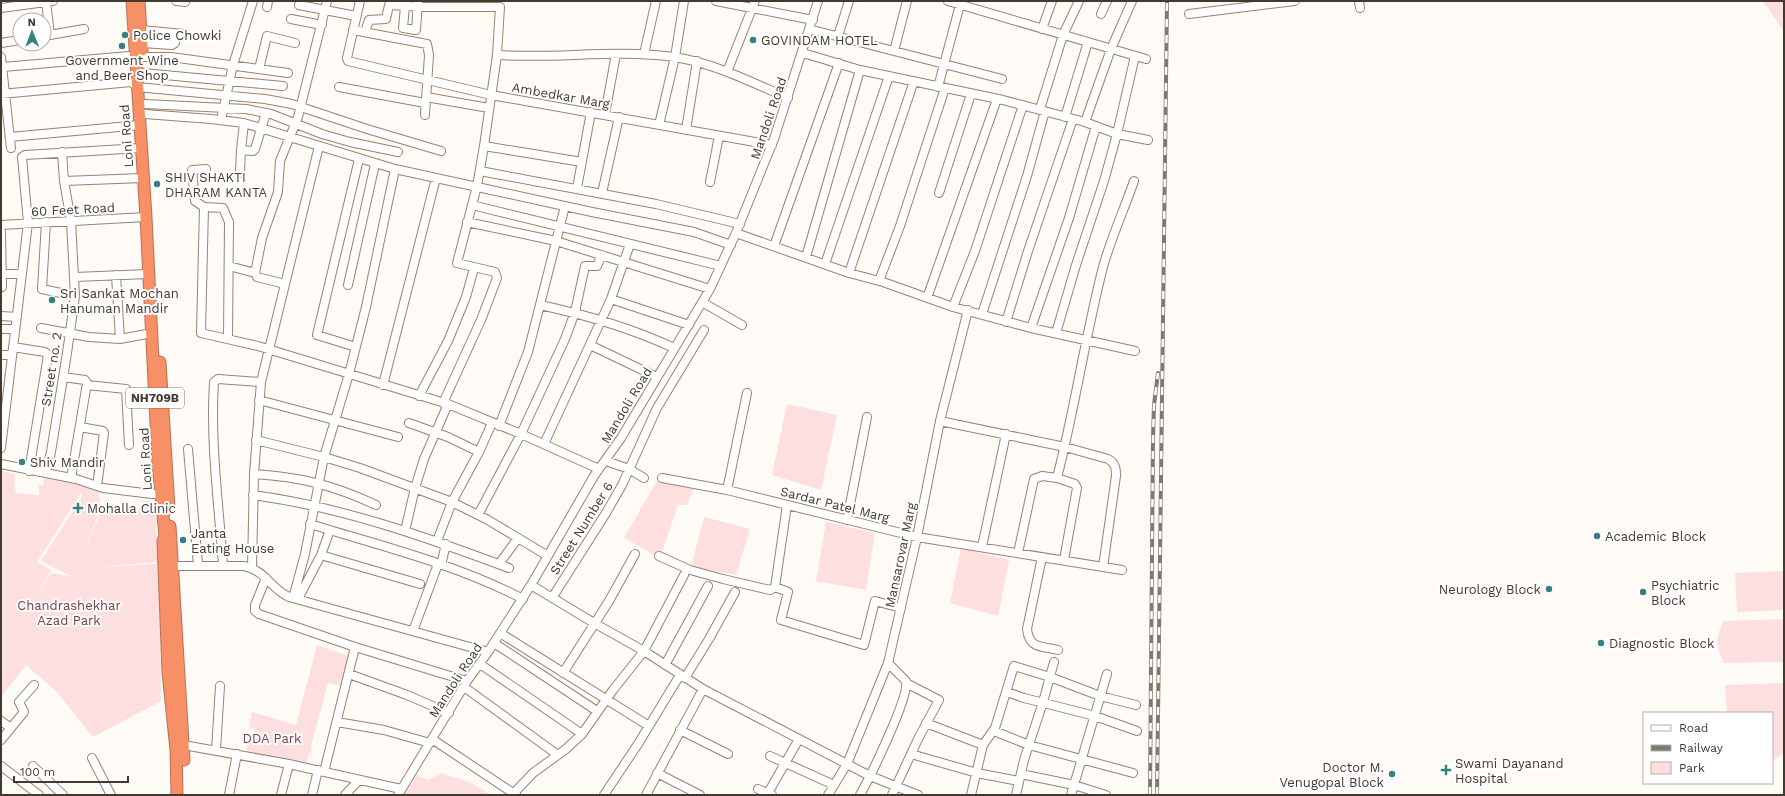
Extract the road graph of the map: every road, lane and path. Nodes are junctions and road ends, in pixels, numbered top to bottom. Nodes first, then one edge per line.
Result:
1 (50, 1) edge
2 (132, 1) edge
3 (139, 1) edge
4 (176, 1) edge
5 (253, 1) edge
6 (327, 1) edge
7 (360, 1) edge
8 (656, 1) edge
9 (684, 1) edge
10 (716, 1) edge
11 (719, 1) edge
12 (818, 1) edge
13 (850, 1) edge
14 (907, 1) edge
15 (948, 1) edge
16 (1052, 1) edge
17 (1079, 1) edge
18 (1107, 1) edge
19 (1132, 1) edge
20 (1295, 1) edge
21 (186, 2) dead end
22 (960, 3) edge
23 (9, 4) edge
24 (418, 4) edge
25 (299, 5) dead end
26 (753, 5) edge
27 (405, 6) junction
28 (1, 8) edge
29 (326, 10) junction
30 (49, 12) edge
31 (1101, 14) dead end
32 (1189, 14) dead end
33 (356, 16) junction
34 (291, 19) dead end
35 (813, 20) junction
36 (322, 25) junction
37 (84, 29) dead end
38 (809, 29) junction
39 (1042, 29) junction
40 (142, 30) junction
41 (353, 30) junction
42 (365, 32) junction
43 (52, 34) edge
44 (175, 34) junction
45 (184, 34) dead end
46 (1063, 35) junction
47 (838, 36) junction
48 (12, 41) edge
49 (1088, 42) junction
50 (1, 43) edge
51 (142, 43) junction
52 (295, 43) dead end
53 (1112, 49) junction
54 (894, 52) junction
55 (803, 53) junction
56 (616, 54) junction
57 (644, 54) junction
58 (497, 55) junction
59 (130, 56) dead end
60 (1135, 56) junction
61 (1, 57) edge
62 (675, 57) junction
63 (143, 58) junction
64 (1146, 59) dead end
65 (697, 62) junction
66 (839, 63) junction
67 (944, 64) junction
68 (233, 65) junction
69 (3, 67) junction
70 (259, 69) junction
71 (860, 70) junction
72 (727, 72) junction
73 (143, 73) junction
74 (288, 73) dead end
75 (889, 76) junction
76 (1002, 79) dead end
77 (427, 80) junction
78 (230, 81) junction
79 (914, 81) junction
80 (138, 86) junction
81 (283, 86) dead end
82 (338, 87) dead end
83 (941, 87) junction
84 (4, 94) edge
85 (971, 94) junction
86 (227, 95) junction
87 (491, 95) junction
88 (788, 98) junction
89 (997, 99) junction
90 (426, 100) junction
91 (1023, 105) junction
92 (224, 107) junction
93 (299, 107) junction
94 (489, 108) junction
95 (145, 109) junction
96 (1042, 110) junction
97 (591, 112) junction
98 (266, 113) junction
99 (605, 114) junction
100 (425, 115) dead end
101 (619, 117) junction
102 (1069, 118) junction
103 (222, 120) junction
104 (1085, 122) junction
105 (244, 123) junction
106 (295, 123) junction
107 (140, 125) junction
108 (659, 125) junction
109 (1096, 126) junction
110 (262, 129) junction
111 (686, 130) junction
112 (1117, 134) junction
113 (719, 136) junction
114 (10, 137) junction
115 (290, 137) junction
116 (1148, 140) dead end
117 (772, 145) junction
118 (319, 146) junction
119 (484, 146) junction
120 (11, 148) dead end
121 (141, 148) junction
122 (241, 150) junction
123 (441, 151) dead end
124 (62, 152) junction
125 (398, 152) dead end
126 (359, 159) junction
127 (582, 162) junction
128 (375, 164) junction
129 (206, 169) dead end
130 (395, 169) junction
131 (480, 171) junction
132 (240, 173) dead end
133 (143, 178) junction
134 (436, 178) junction
135 (64, 181) junction
136 (1134, 181) dead end
137 (710, 182) dead end
138 (477, 186) junction
139 (577, 188) junction
140 (602, 193) junction
141 (939, 193) dead end
142 (472, 206) junction
143 (565, 206) junction
144 (204, 207) junction
145 (146, 217) junction
146 (71, 221) junction
147 (46, 222) junction
148 (467, 222) junction
149 (28, 223) junction
150 (740, 224) junction
151 (1, 225) edge
152 (561, 227) junction
153 (1, 232) edge
154 (736, 233) junction
155 (556, 241) junction
156 (630, 244) junction
157 (731, 245) junction
158 (774, 246) junction
159 (602, 254) junction
160 (806, 257) junction
161 (624, 262) junction
162 (825, 264) junction
163 (229, 266) junction
164 (721, 266) junction
165 (474, 268) junction
166 (255, 273) junction
167 (849, 273) junction
168 (2, 274) edge
169 (22, 274) junction
170 (148, 274) junction
171 (116, 275) junction
172 (75, 277) junction
173 (879, 281) junction
174 (285, 284) junction
175 (348, 285) dead end
176 (2, 287) dead end
177 (710, 289) junction
178 (75, 296) junction
179 (927, 298) junction
180 (611, 299) junction
181 (702, 302) junction
182 (540, 305) junction
183 (953, 307) junction
184 (968, 310) junction
185 (575, 312) junction
186 (982, 314) junction
187 (1, 316) edge
188 (17, 317) junction
189 (602, 320) junction
190 (1006, 322) junction
191 (689, 325) junction
192 (742, 325) dead end
193 (41, 328) dead end
194 (1032, 328) junction
195 (1, 329) edge
196 (15, 329) junction
197 (704, 330) dead end
198 (152, 333) junction
199 (1056, 333) junction
200 (69, 334) junction
201 (120, 339) junction
202 (228, 339) junction
203 (1086, 340) junction
204 (590, 345) junction
205 (356, 347) junction
206 (674, 348) junction
207 (269, 350) junction
208 (13, 351) junction
209 (1135, 351) dead end
210 (1, 355) edge
211 (349, 374) junction
212 (62, 377) junction
213 (657, 377) junction
214 (261, 382) junction
215 (87, 385) junction
216 (383, 385) junction
217 (747, 393) dead end
218 (419, 396) junction
219 (259, 400) junction
220 (446, 404) junction
221 (867, 417) dead end
222 (335, 419) junction
223 (940, 421) junction
224 (409, 423) dead end
225 (496, 425) junction
226 (80, 427) junction
227 (437, 432) junction
228 (521, 434) junction
229 (1006, 434) junction
230 (398, 437) dead end
231 (256, 440) junction
232 (544, 444) junction
233 (129, 445) dead end
234 (1065, 447) junction
235 (1, 448) edge
236 (188, 449) dead end
237 (480, 452) junction
238 (324, 457) junction
239 (606, 461) junction
240 (1, 464) edge
241 (599, 469) junction
242 (629, 469) junction
243 (29, 471) junction
244 (46, 472) junction
245 (254, 474) junction
246 (70, 478) junction
247 (644, 478) dead end
248 (662, 478) dead end
249 (1057, 478) junction
250 (319, 482) junction
251 (97, 486) junction
252 (415, 488) junction
253 (727, 490) junction
254 (164, 494) junction
255 (253, 495) junction
256 (452, 502) junction
257 (376, 505) dead end
258 (787, 505) junction
259 (314, 506) junction
260 (478, 515) junction
261 (847, 520) junction
262 (310, 524) junction
263 (330, 530) junction
264 (405, 531) junction
265 (917, 537) junction
266 (518, 538) junction
267 (437, 541) junction
268 (446, 544) junction
269 (982, 547) junction
270 (1018, 553) junction
271 (635, 554) dead end
272 (321, 555) junction
273 (548, 556) junction
274 (659, 556) dead end
275 (1042, 557) junction
276 (1064, 560) junction
277 (499, 564) junction
278 (439, 565) junction
279 (169, 566) junction
280 (198, 566) junction
281 (223, 566) junction
282 (1103, 567) junction
283 (252, 568) junction
284 (509, 568) dead end
285 (1122, 570) dead end
286 (684, 575) dead end
287 (266, 578) junction
288 (420, 584) dead end
289 (531, 585) junction
290 (708, 586) dead end
291 (775, 587) junction
292 (734, 592) dead end
293 (552, 598) junction
294 (296, 599) junction
295 (522, 599) junction
296 (901, 608) junction
297 (594, 623) junction
298 (413, 632) junction
299 (500, 633) junction
300 (494, 643) junction
301 (356, 647) junction
302 (1058, 650) dead end
303 (644, 651) junction
304 (488, 652) junction
305 (1054, 662) dead end
306 (888, 663) junction
307 (480, 664) junction
308 (665, 665) junction
309 (563, 673) junction
310 (349, 674) junction
311 (1107, 674) dead end
312 (682, 676) junction
313 (1050, 677) junction
314 (465, 684) junction
315 (906, 684) junction
316 (34, 685) dead end
317 (220, 686) dead end
318 (703, 689) junction
319 (1007, 692) junction
320 (1100, 696) junction
321 (606, 699) junction
322 (1043, 702) junction
323 (1136, 705) dead end
324 (597, 711) junction
325 (449, 713) junction
326 (1095, 716) junction
327 (1, 721) edge
328 (337, 722) junction
329 (926, 723) junction
330 (649, 726) junction
331 (11, 728) junction
332 (680, 730) junction
333 (994, 731) junction
334 (1137, 731) dead end
335 (582, 734) junction
336 (1, 740) edge
337 (799, 740) junction
338 (431, 741) junction
339 (179, 744) junction
340 (983, 745) junction
341 (1029, 745) junction
342 (216, 750) junction
343 (238, 754) junction
344 (728, 754) dead end
345 (911, 754) junction
346 (558, 755) junction
347 (770, 756) dead end
348 (92, 758) dead end
349 (1082, 758) junction
350 (784, 763) junction
351 (290, 764) junction
352 (847, 764) junction
353 (1, 766) edge
354 (33, 766) dead end
355 (321, 771) junction
356 (657, 773) junction
357 (977, 773) junction
358 (1133, 773) dead end
359 (870, 776) junction
360 (1020, 777) junction
361 (359, 780) junction
362 (834, 785) junction
363 (1074, 785) junction
364 (896, 788) junction
365 (758, 789) dead end
366 (400, 792) edge
367 (514, 794) edge
368 (770, 794) edge
369 (38, 795) edge
370 (63, 795) edge
371 (111, 795) edge
372 (177, 795) edge
373 (185, 795) edge
374 (229, 795) edge
375 (281, 795) edge
376 (312, 795) edge
377 (345, 795) edge
378 (604, 795) edge
379 (646, 795) edge
380 (700, 795) edge
381 (828, 795) edge
382 (860, 795) edge
383 (892, 795) edge
384 (918, 795) edge
385 (971, 795) edge
386 (1016, 795) edge
387 (1071, 795) edge
388 (1106, 795) edge

1 - 23 street
1 - 30 street
2 - 80 highway, Loni Road / NH709B
3 - 40 highway, Loni Road / NH709B
4 - 21 street
5 - 68 street
6 - 29 street
7 - 33 street
8 - 57 street
9 - 62 street
10 - 11 street
11 - 26 street
12 - 35 street, Mandoli Road
13 - 47 street
14 - 54 street
15 - 22 street
16 - 39 street
17 - 46 street
18 - 31 street
19 - 53 street
20 - 32 street
22 - 39 street
22 - 67 street
23 - 28 street
24 - 27 street
24 - 27 street
24 - 58 street
25 - 29 street
26 - 35 street
26 - 72 street
27 - 42 street
29 - 33 street
29 - 36 street
33 - 41 street
34 - 36 street
35 - 38 street, Mandoli Road
36 - 93 street
37 - 43 street
38 - 47 street
38 - 55 street, Mandoli Road
39 - 46 street
40 - 44 street
40 - 51 highway, Loni Road / NH709B
41 - 42 street
41 - 77 street, Ambedkar Marg
42 - 77 street
44 - 45 street
44 - 51 street
46 - 49 street
46 - 96 street
47 - 54 street
48 - 50 street
49 - 53 street
49 - 102 street
51 - 63 highway, Loni Road / NH709B
52 - 70 street
53 - 60 street
53 - 104 street
54 - 67 street
55 - 66 street
55 - 88 street, Mandoli Road
56 - 57 street
56 - 58 street
56 - 99 street
57 - 62 street
58 - 87 street
59 - 69 street
60 - 64 street
60 - 112 street
61 - 69 street
62 - 65 street
62 - 108 street
63 - 68 street
63 - 73 highway, Loni Road / NH709B
65 - 72 street
65 - 111 street
66 - 71 street
66 - 158 street
67 - 76 street
67 - 83 street
68 - 70 street
68 - 78 street
69 - 84 street
70 - 74 street
71 - 75 street
71 - 160 street
72 - 88 street
73 - 78 street
73 - 80 highway, Loni Road / NH709B
75 - 79 street
75 - 162 street
77 - 87 street, Ambedkar Marg
77 - 90 street
78 - 81 street
78 - 86 street
79 - 83 street
79 - 167 street
80 - 84 street
80 - 86 street
80 - 95 highway, Loni Road / NH709B
80 - 107 highway, Loni Road / NH709B
82 - 90 street
83 - 85 street
83 - 173 street
84 - 114 street
85 - 89 street
85 - 141 street
86 - 92 street
86 - 93 street
87 - 94 street
87 - 97 street, Ambedkar Marg
88 - 117 street, Mandoli Road
89 - 91 street
89 - 179 street
90 - 94 street
90 - 100 street
91 - 96 street
91 - 183 street
92 - 95 street
92 - 98 street
92 - 103 street
93 - 106 street
93 - 123 street
94 - 119 street
95 - 103 street
95 - 254 highway, Loni Road / NH709B
96 - 102 street
96 - 186 street
97 - 99 street, Ambedkar Marg
97 - 127 street
98 - 106 street
98 - 110 street
99 - 101 street, Ambedkar Marg
101 - 108 street, Ambedkar Marg
101 - 140 street
102 - 104 street
102 - 190 street
103 - 105 street
104 - 109 street
105 - 110 street
105 - 122 street
106 - 115 street
106 - 125 street
107 - 114 street
107 - 121 highway, Loni Road / NH709B
108 - 111 street, Ambedkar Marg
109 - 112 street
109 - 194 street
110 - 115 street
110 - 122 street
111 - 113 street, Ambedkar Marg
112 - 116 street
112 - 199 street
113 - 117 street, Ambedkar Marg
113 - 137 street
114 - 120 street
115 - 118 street
115 - 166 street
117 - 150 street, Mandoli Road
118 - 126 street
118 - 174 street
119 - 127 street
119 - 131 street
121 - 124 street
121 - 133 highway, Loni Road / NH709B
122 - 132 street
124 - 135 street, Street no. 2
124 - 149 street
126 - 128 street
126 - 205 street
127 - 139 street
128 - 130 street
128 - 175 street
129 - 144 street
130 - 134 street
130 - 205 street
131 - 138 street
131 - 139 street
133 - 135 street
133 - 145 highway, Loni Road / NH709B
134 - 138 street
134 - 216 street
135 - 146 street, Street no. 2
136 - 203 street
138 - 142 street
138 - 143 street
139 - 140 street
140 - 150 street
142 - 148 street
142 - 152 street
143 - 152 street
143 - 157 street
144 - 163 street
144 - 202 street
145 - 146 street, 60 Feet Road
145 - 170 highway, Loni Road / NH709B
146 - 147 street, 60 Feet Road
146 - 172 street, Street no. 2
147 - 149 street, 60 Feet Road
147 - 178 street
148 - 155 street
148 - 165 street
149 - 151 street, 60 Feet Road
149 - 169 street
150 - 154 street, Mandoli Road
152 - 155 street
152 - 156 street
153 - 168 street
154 - 157 street, Mandoli Road
154 - 158 street
155 - 159 street
155 - 182 street
156 - 161 street
156 - 164 street
157 - 164 street, Mandoli Road
158 - 160 street
159 - 161 street
159 - 185 street
160 - 162 street
161 - 177 street
161 - 180 street
162 - 167 street
163 - 166 street
163 - 202 street
164 - 177 street, Mandoli Road
165 - 218 street
165 - 220 street
166 - 174 street
167 - 173 street
168 - 169 street
168 - 176 street
169 - 188 street
170 - 171 street
170 - 198 highway, Loni Road / NH709B
171 - 172 street
171 - 201 street
172 - 178 street, Street no. 2
173 - 179 street
174 - 207 street
177 - 181 street, Mandoli Road
178 - 200 street, Street no. 2
179 - 183 street
180 - 189 street
180 - 191 street
181 - 191 street, Mandoli Road
181 - 192 street
182 - 185 street
182 - 225 street
183 - 184 street
184 - 186 street
184 - 223 street, Mansarovar Marg
185 - 189 street
185 - 228 street
186 - 190 street
187 - 188 street
188 - 196 street
189 - 204 street
189 - 206 street
190 - 194 street
191 - 206 street, Mandoli Road
193 - 200 street
194 - 199 street
195 - 196 street
196 - 208 street
197 - 242 street, Street Number 6
198 - 201 street
198 - 254 highway, Loni Road / NH709B
199 - 203 street
200 - 201 street
200 - 212 street, Street no. 2
202 - 207 street
203 - 209 street
203 - 234 street
204 - 213 street
204 - 232 street
205 - 211 street
206 - 213 street, Mandoli Road
207 - 211 street
207 - 214 street
208 - 210 street
208 - 235 street
208 - 243 street
211 - 216 street
211 - 222 street
212 - 215 street
212 - 244 street, Street no. 2
213 - 239 street, Mandoli Road
214 - 219 street
214 - 281 street
215 - 226 street
215 - 233 street
216 - 218 street
217 - 253 street
218 - 220 street
219 - 222 street
219 - 231 street
220 - 225 street
220 - 227 street
221 - 261 street
222 - 230 street
222 - 238 street
223 - 229 street
223 - 265 street, Mansarovar Marg
224 - 227 street
225 - 228 street
225 - 237 street
226 - 246 street
226 - 251 street
227 - 237 street
227 - 252 street
228 - 232 street
228 - 260 street
229 - 234 street
229 - 269 street
231 - 238 street
231 - 245 street
232 - 241 street
234 - 249 street
234 - 282 street
236 - 280 street
237 - 256 street
238 - 250 street
238 - 252 street
239 - 241 street, Mandoli Road
239 - 242 street
240 - 243 street
241 - 273 street, Mandoli Road
242 - 247 street
242 - 293 street, Street Number 6
243 - 244 street
244 - 246 street
245 - 250 street
245 - 255 street
246 - 251 street
248 - 253 street, Sardar Patel Marg
249 - 270 street
249 - 276 street
250 - 257 street
250 - 259 street
251 - 254 street
252 - 256 street
252 - 264 street
253 - 258 street, Sardar Patel Marg
254 - 279 highway, Loni Road / NH709B
255 - 259 street
255 - 283 street
256 - 260 street
256 - 267 street
258 - 261 street, Sardar Patel Marg
258 - 291 street
259 - 262 street
259 - 264 street
260 - 266 street
261 - 265 street, Sardar Patel Marg
262 - 263 street
262 - 294 street
263 - 272 street
263 - 278 street
264 - 267 street
265 - 269 street, Sardar Patel Marg
265 - 296 street, Mansarovar Marg
266 - 273 street
266 - 277 street
267 - 268 street
268 - 277 street
268 - 278 street
269 - 270 street, Sardar Patel Marg
270 - 275 street, Sardar Patel Marg
271 - 297 street
272 - 288 street
272 - 294 street
273 - 289 street, Mandoli Road
274 - 291 street
275 - 276 street, Sardar Patel Marg
275 - 302 street
276 - 282 street, Sardar Patel Marg
277 - 284 street
278 - 295 street
278 - 298 street
279 - 280 street
279 - 339 highway, Loni Road / NH709B
280 - 281 street
281 - 283 street
282 - 285 street, Sardar Patel Marg
283 - 287 street
286 - 303 street
287 - 294 street
287 - 301 street
289 - 293 street
289 - 295 street, Mandoli Road
290 - 308 street
291 - 296 street
292 - 312 street
293 - 297 street
294 - 298 street
295 - 299 street, Mandoli Road
296 - 306 street, Mansarovar Marg
297 - 303 street
297 - 309 street
298 - 304 street
299 - 300 street, Mandoli Road
299 - 309 street
300 - 304 street, Mandoli Road
300 - 324 street
301 - 310 street
301 - 314 street
303 - 308 street
303 - 321 street
304 - 307 street, Mandoli Road
305 - 313 street
306 - 315 street
306 - 352 street, Mansarovar Marg
307 - 314 street, Mandoli Road
307 - 335 street
308 - 312 street
309 - 321 street
310 - 325 street
310 - 328 street
311 - 320 street
312 - 318 street
312 - 330 street
313 - 319 street
313 - 320 street
313 - 322 street
314 - 325 street, Mandoli Road
314 - 346 street
315 - 329 street
315 - 359 street
316 - 331 street
317 - 342 street
318 - 332 street
318 - 337 street
319 - 322 street
319 - 333 street
320 - 323 street
320 - 326 street
321 - 324 street
321 - 330 street
322 - 326 street
322 - 341 street
324 - 335 street
325 - 338 street, Mandoli Road
326 - 334 street
326 - 349 street
327 - 331 street
328 - 338 street
328 - 355 street
329 - 340 street
329 - 345 street
330 - 378 street
331 - 336 street
332 - 344 street
332 - 356 street
333 - 340 street
333 - 341 street
335 - 346 street
337 - 350 street
337 - 352 street
338 - 366 street, Mandoli Road
338 - 367 street
339 - 342 street
339 - 372 highway, Loni Road / NH709B
339 - 373 highway, Loni Road / NH709B
340 - 357 street
341 - 349 street
341 - 360 street
342 - 343 street
343 - 351 street
343 - 374 street
345 - 357 street
345 - 364 street
346 - 367 street
347 - 350 street
348 - 371 street
349 - 358 street
349 - 363 street
350 - 362 street
350 - 368 street
351 - 355 street
351 - 375 street
352 - 359 street
352 - 362 street, Mansarovar Marg
353 - 369 street
354 - 370 street
355 - 361 street
355 - 376 street
356 - 379 street
356 - 380 street
357 - 360 street
357 - 385 street
359 - 364 street
359 - 382 street
360 - 363 street
360 - 386 street
361 - 366 street
361 - 377 street
362 - 381 street, Mansarovar Marg
363 - 387 street
363 - 388 street
364 - 383 street
364 - 384 street
365 - 368 street

